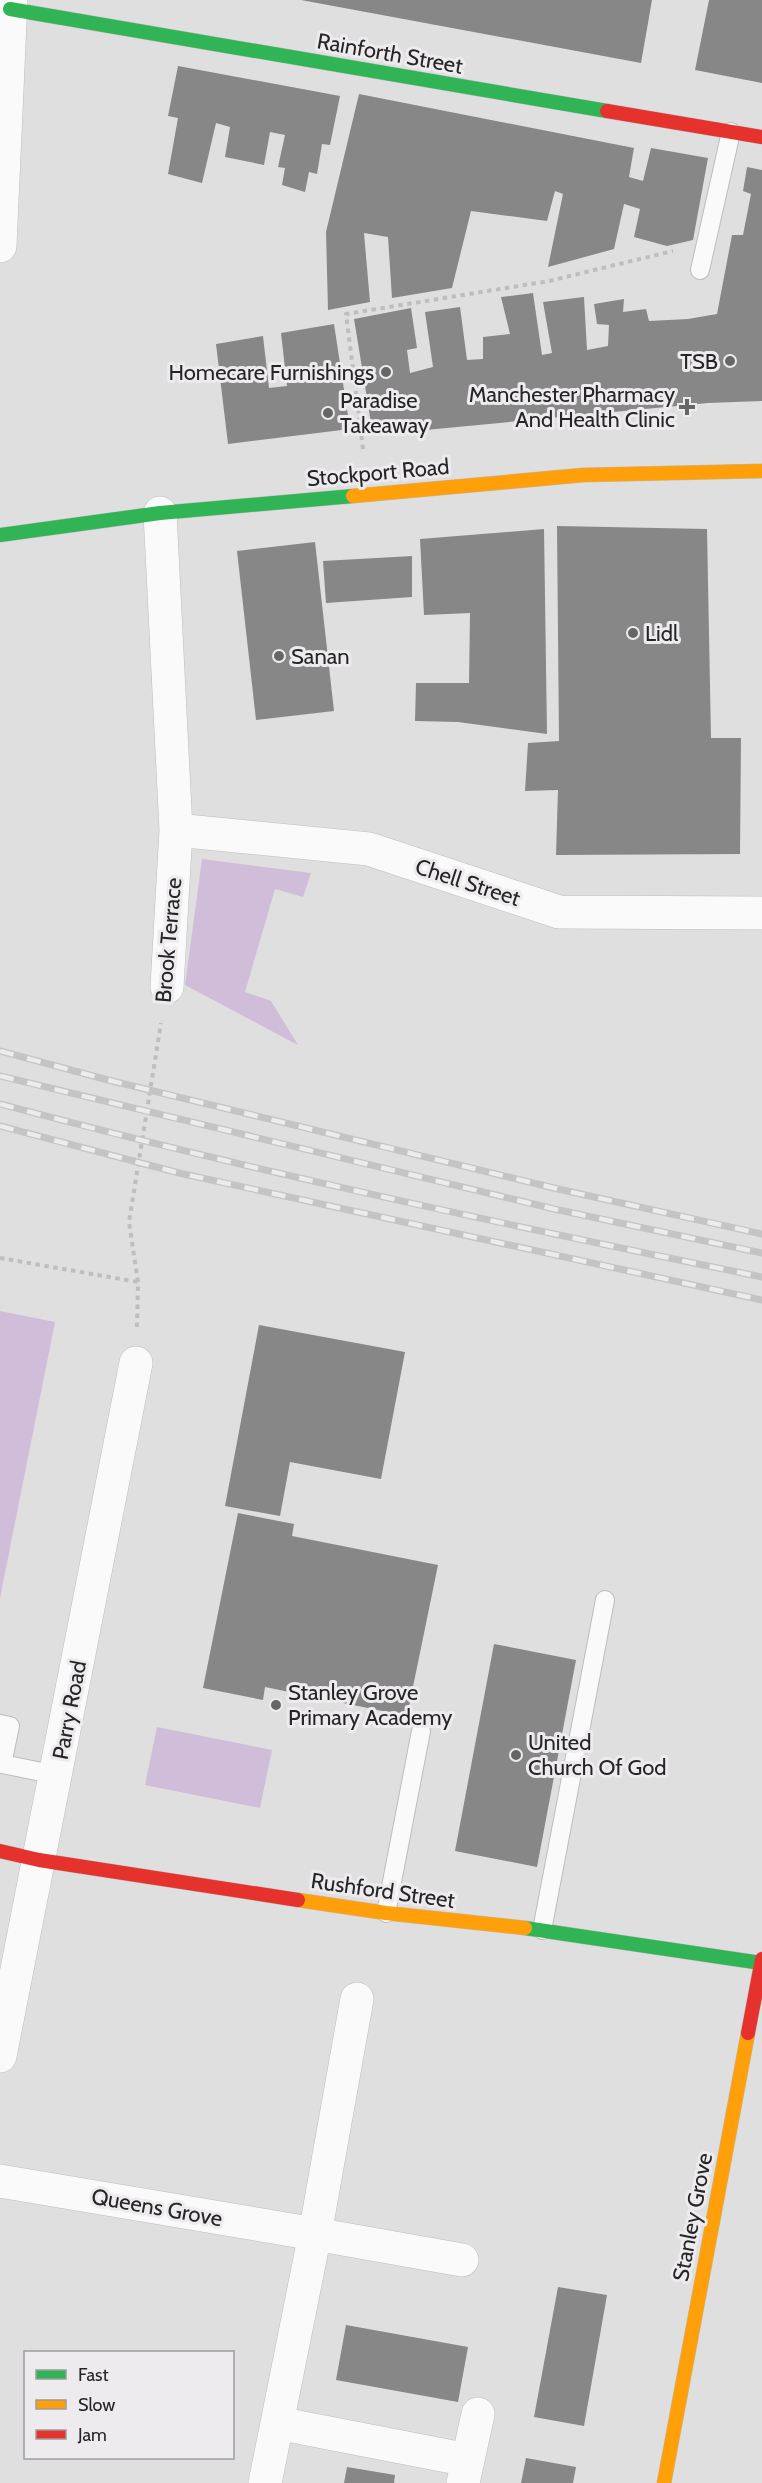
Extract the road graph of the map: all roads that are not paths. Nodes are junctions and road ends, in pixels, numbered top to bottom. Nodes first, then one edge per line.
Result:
1 (11, 5) edge
2 (731, 132) junction
3 (762, 137) edge
4 (0, 246) edge
5 (700, 270) dead end
6 (762, 471) edge
7 (160, 513) junction
8 (0, 535) edge
9 (176, 830) junction
10 (762, 913) edge
11 (167, 987) road end
12 (136, 1363) road end
13 (605, 1600) dead end
14 (0, 1724) edge
15 (421, 1731) dead end
16 (57, 1775) junction
17 (0, 1851) edge
18 (39, 1860) junction
19 (386, 1913) junction
20 (542, 1930) junction
21 (762, 1961) edge
22 (357, 1999) dead end
23 (0, 2056) edge
24 (0, 2181) edge
25 (315, 2234) junction
26 (462, 2260) dead end
27 (478, 2414) dead end
28 (277, 2423) junction
29 (466, 2472) edge
30 (266, 2483) edge
31 (664, 2483) edge

1 - 2 main road, Rainforth Street
1 - 4 street
2 - 3 main road, Rainforth Street
2 - 5 lane
6 - 7 main road, Stockport Road
7 - 8 main road, Stockport Road
7 - 9 street, Brook Terrace
9 - 10 street, Chell Street
9 - 11 street, Brook Terrace
12 - 16 street, Parry Road
13 - 20 lane
14 - 16 lane
15 - 19 lane
16 - 18 street, Parry Road
17 - 18 main road, Rushford Street
18 - 19 main road, Rushford Street
18 - 23 street, Parry Road
19 - 20 main road, Rushford Street
20 - 21 main road, Rushford Street
21 - 31 main road, Stanley Grove
22 - 25 street
24 - 25 street, Queens Grove
25 - 26 street, Queens Grove
25 - 28 street
27 - 29 street
28 - 29 street
28 - 30 street

